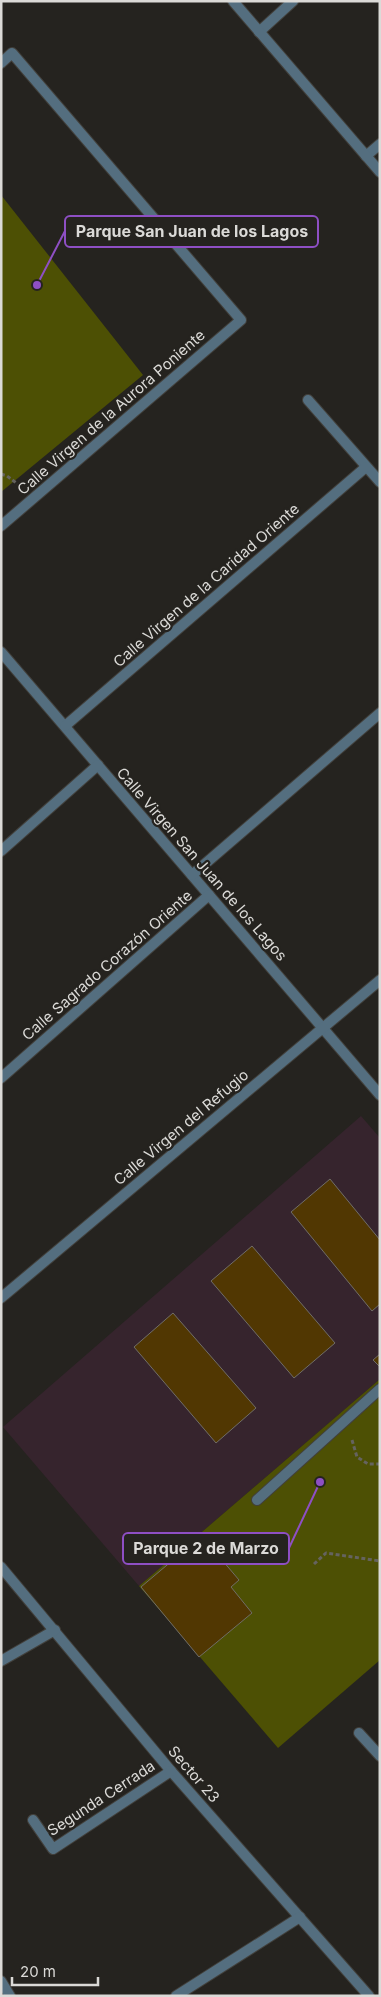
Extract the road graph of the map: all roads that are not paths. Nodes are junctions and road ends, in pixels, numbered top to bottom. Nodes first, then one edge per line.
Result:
1 (233, 1) edge
2 (293, 1) edge
3 (259, 32) junction
4 (1, 63) edge
5 (380, 144) edge
6 (366, 156) junction
7 (380, 172) edge
8 (308, 400) dead end
9 (366, 467) junction
10 (380, 482) edge
11 (1, 526) edge
12 (1, 652) edge
13 (380, 713) edge
14 (65, 726) junction
15 (98, 764) junction
16 (1, 851) edge
17 (192, 875) junction
18 (209, 895) junction
19 (380, 980) edge
20 (323, 1028) junction
21 (1, 1078) edge
22 (380, 1095) edge
23 (1, 1298) edge
24 (380, 1390) edge
25 (257, 1500) dead end
26 (1, 1568) edge
27 (55, 1630) junction
28 (1, 1661) edge
29 (359, 1733) dead end
30 (380, 1756) edge
31 (171, 1771) junction
32 (33, 1820) dead end
33 (300, 1917) junction
34 (1, 1981) edge
35 (10, 1996) edge
36 (176, 1996) edge
37 (369, 1996) edge

1 - 3 street
2 - 3 street
3 - 6 street
4 - 11 street, Calle Virgen de la Aurora Poniente
5 - 6 street
6 - 7 street
8 - 9 street
9 - 10 street
9 - 14 street, Calle Virgen de la Caridad Oriente
12 - 14 street, Calle Virgen San Juan de los Lagos
13 - 17 street
14 - 15 street, Calle Virgen San Juan de los Lagos
15 - 16 street
15 - 17 street, Calle Virgen San Juan de los Lagos
17 - 18 street, Calle Virgen San Juan de los Lagos
18 - 20 street, Calle Virgen San Juan de los Lagos
18 - 21 street, Calle Sagrado Corazón Oriente
19 - 20 street, Calle Virgen del Refugio
20 - 22 street, Calle Virgen San Juan de los Lagos
20 - 23 street, Calle Virgen del Refugio
24 - 25 street
26 - 27 street, Sector 23
27 - 28 street
27 - 31 street, Sector 23
29 - 30 street
31 - 32 street, Segunda Cerrada
31 - 33 street, Sector 23
33 - 36 street
33 - 37 street, Sector 23
34 - 35 street

